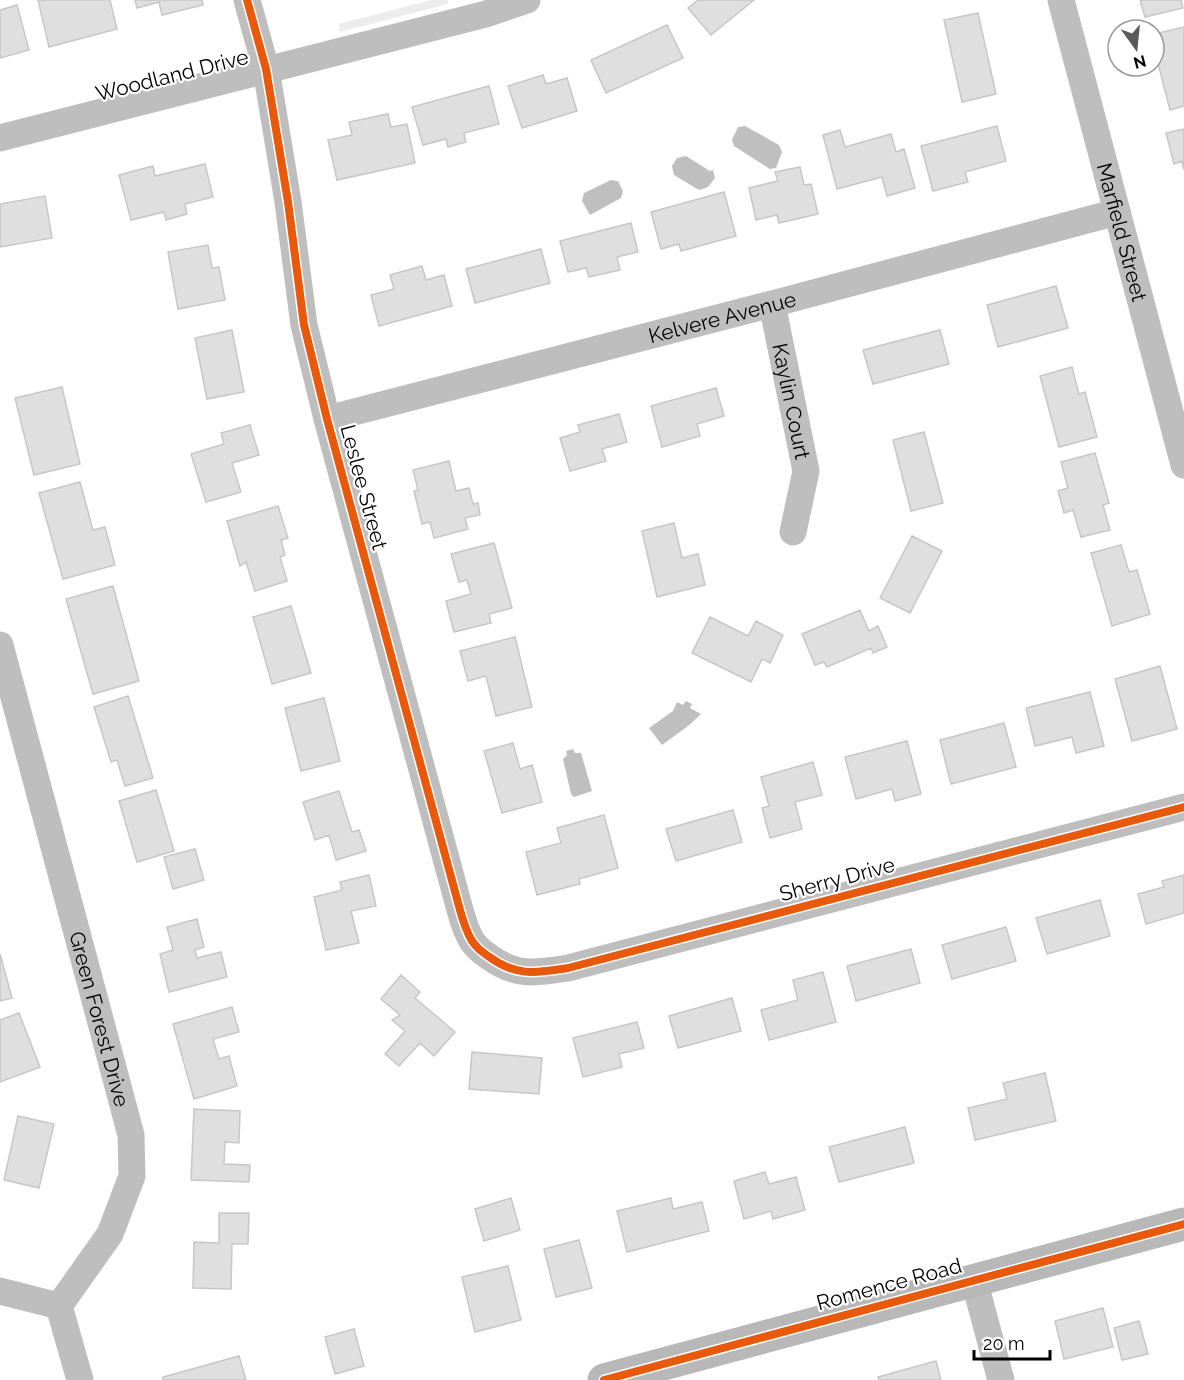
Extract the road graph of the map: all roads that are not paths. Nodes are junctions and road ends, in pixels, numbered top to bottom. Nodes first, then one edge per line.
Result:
1 (247, 0) edge
2 (526, 0) edge
3 (1061, 0) edge
4 (266, 69) junction
5 (0, 138) edge
6 (1117, 212) junction
7 (772, 304) junction
8 (327, 419) junction
9 (1184, 465) edge
10 (793, 532) dead end
11 (0, 645) edge
12 (1184, 807) edge
13 (498, 964) joint
14 (1184, 1224) edge
15 (974, 1280) junction
16 (0, 1291) edge
17 (59, 1306) junction
18 (80, 1380) edge
19 (604, 1380) edge
20 (1001, 1380) edge

1 - 4 street, Leslee Street
2 - 4 street, Woodland Drive
3 - 6 street, Marfield Street
4 - 5 street, Woodland Drive
4 - 8 street, Leslee Street
6 - 7 street, Kelvere Avenue
6 - 9 street, Marfield Street
7 - 8 street, Kelvere Avenue
7 - 10 street, Kaylin Court
8 - 13 street, Leslee Street
11 - 17 street, Green Forest Drive
12 - 13 street, Sherry Drive
14 - 15 street, Romence Road
15 - 19 street, Romence Road
15 - 20 street
16 - 17 street
17 - 18 street

